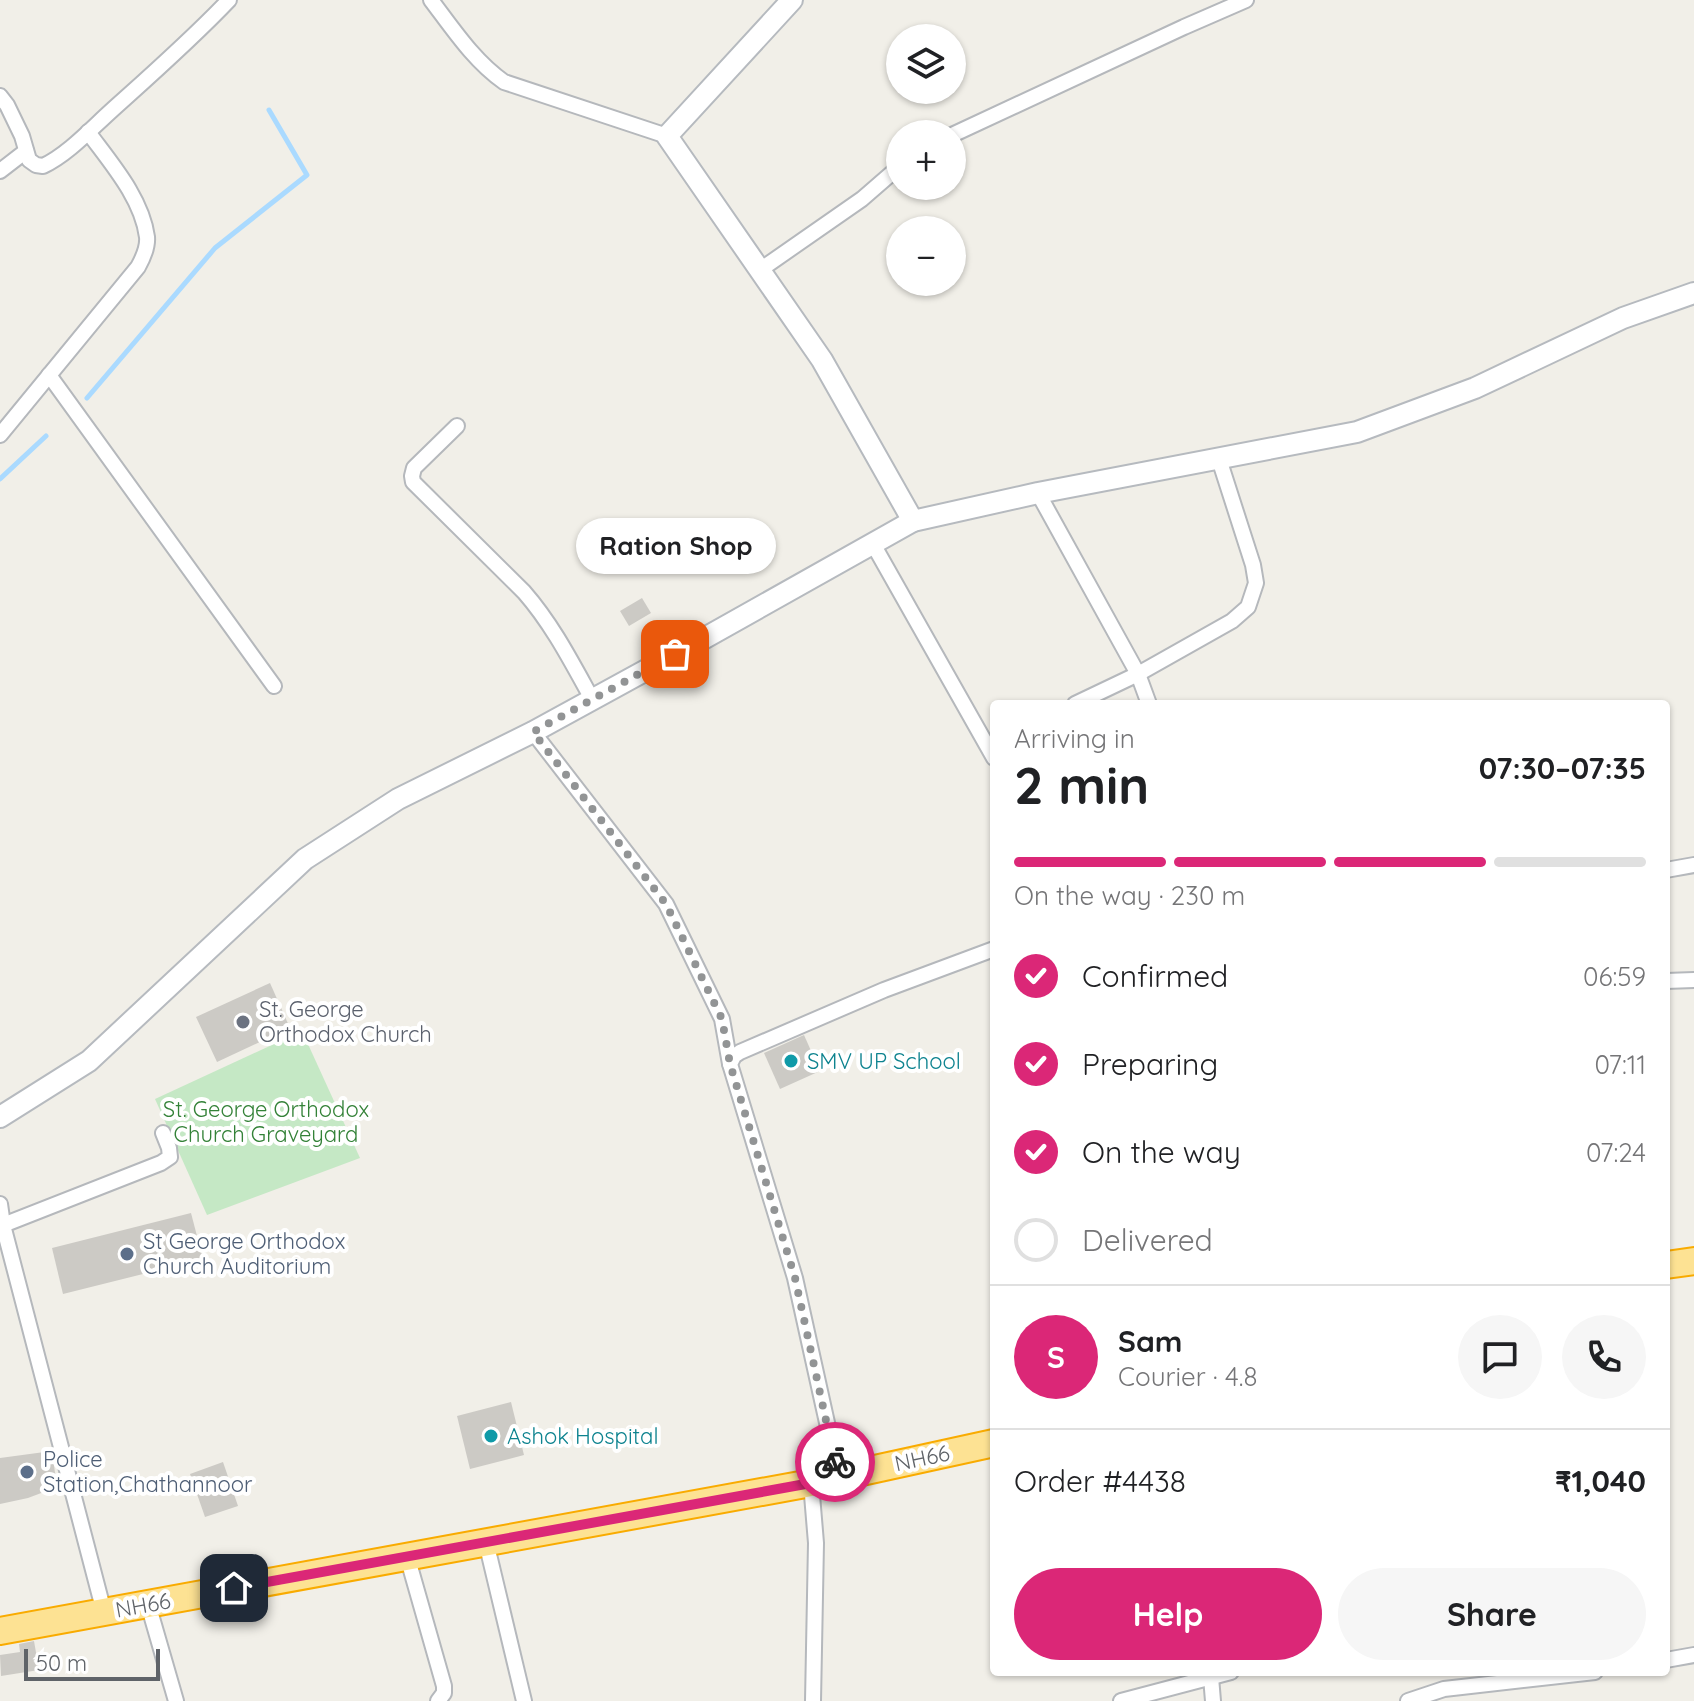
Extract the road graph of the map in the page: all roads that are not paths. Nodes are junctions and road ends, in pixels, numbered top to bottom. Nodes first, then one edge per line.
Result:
1 (229, 0) edge
2 (431, 0) edge
3 (792, 0) edge
4 (1246, 0) edge
5 (0, 96) edge
6 (966, 129) edge
7 (88, 132) junction
8 (667, 136) junction
9 (26, 151) junction
10 (0, 171) edge
11 (886, 178) edge
12 (760, 270) junction
13 (1694, 293) edge
14 (49, 375) junction
15 (457, 426) dead end
16 (0, 435) edge
17 (1219, 459) junction
18 (1038, 493) junction
19 (913, 521) junction
20 (873, 544) junction
21 (1138, 674) junction
22 (274, 686) dead end
23 (592, 699) junction
24 (1083, 700) edge
25 (1148, 700) edge
26 (533, 732) junction
27 (990, 751) edge
28 (1694, 865) edge
29 (1670, 869) edge
30 (990, 950) edge
31 (1694, 980) edge
32 (1670, 981) edge
33 (730, 1064) junction
34 (0, 1117) edge
35 (163, 1133) dead end
36 (0, 1204) edge
37 (2, 1226) edge
38 (1694, 1261) edge
39 (1670, 1264) edge
40 (990, 1444) edge
41 (839, 1477) junction
42 (811, 1483) junction
43 (486, 1542) junction
44 (407, 1556) junction
45 (148, 1604) junction
46 (104, 1612) junction
47 (0, 1631) edge
48 (1694, 1655) edge
49 (1670, 1659) edge
50 (1215, 1676) edge
51 (1559, 1676) edge
52 (1211, 1677) junction
53 (176, 1701) edge
54 (438, 1701) edge
55 (524, 1701) edge
56 (813, 1701) edge
57 (1121, 1701) edge
58 (1213, 1701) edge
59 (1408, 1701) edge

1 - 7 street
2 - 8 street
3 - 8 street
4 - 6 street
5 - 9 street
7 - 9 street
7 - 14 street
8 - 12 street
9 - 10 street
11 - 12 street
12 - 19 street
13 - 17 street
14 - 16 street
14 - 22 street
15 - 23 street
17 - 18 street
17 - 21 street
18 - 19 street
18 - 21 street
19 - 20 street
20 - 23 street
20 - 27 street
21 - 24 street
21 - 25 street
23 - 26 street
26 - 33 street
26 - 34 street
28 - 29 street
30 - 33 street
31 - 32 street
33 - 41 street
35 - 37 street
36 - 37 street
37 - 46 street
38 - 39 highway
40 - 41 highway, NH66 / NH66
41 - 42 highway, NH66 / NH66
42 - 43 highway, NH66 / NH66
42 - 56 street
43 - 44 highway, NH66 / NH66
43 - 55 street
44 - 45 highway, NH66 / NH66
44 - 54 street
45 - 46 highway, NH66 / NH66
45 - 53 street
46 - 47 highway, NH66 / NH66
48 - 49 street
50 - 52 street
51 - 59 street
52 - 57 street
52 - 58 street

